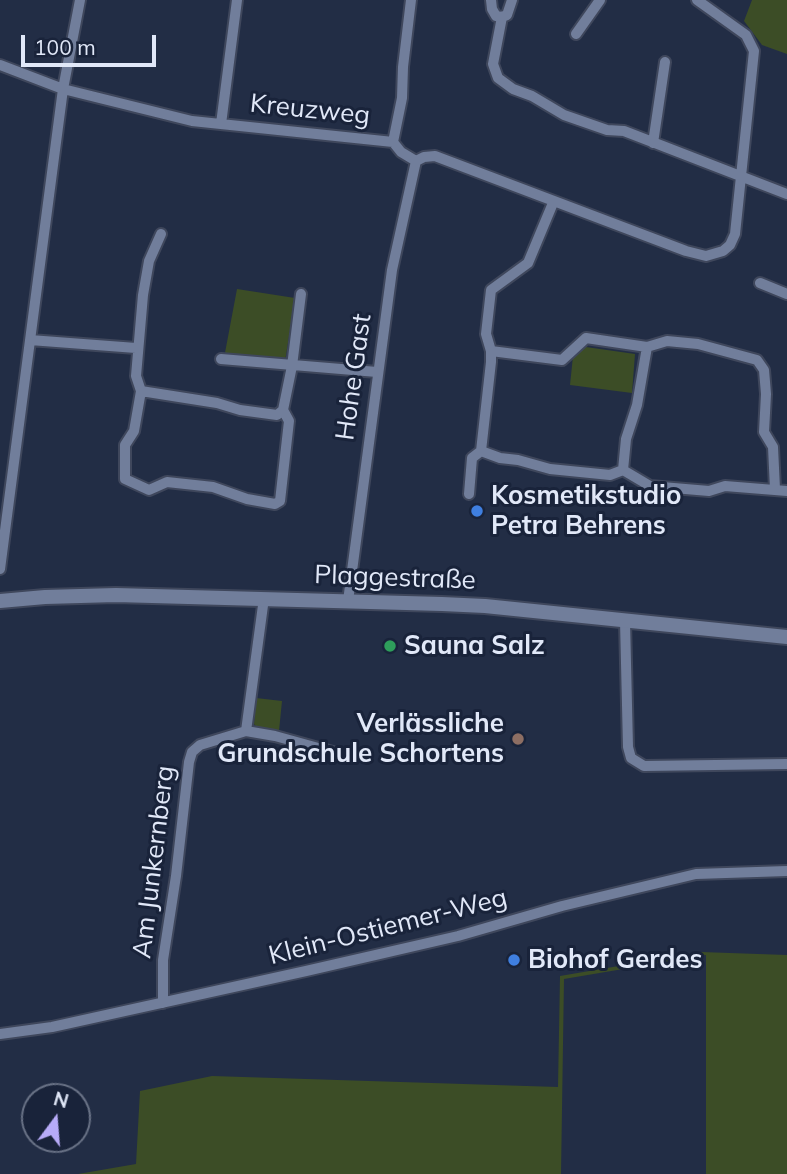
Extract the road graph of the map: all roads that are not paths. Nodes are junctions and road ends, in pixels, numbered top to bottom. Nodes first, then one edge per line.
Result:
1 (80, 0) edge
2 (237, 0) edge
3 (411, 0) edge
4 (491, 0) edge
5 (512, 0) edge
6 (600, 0) edge
7 (697, 0) edge
8 (502, 17) junction
9 (576, 34) dead end
10 (665, 62) dead end
11 (0, 65) edge
12 (63, 89) junction
13 (221, 124) junction
14 (393, 142) junction
15 (653, 143) junction
16 (416, 162) junction
17 (741, 176) junction
18 (787, 194) edge
19 (553, 203) junction
20 (161, 234) dead end
21 (760, 283) dead end
22 (301, 294) dead end
23 (787, 294) edge
24 (30, 340) junction
25 (647, 347) junction
26 (136, 348) junction
27 (491, 351) junction
28 (220, 359) dead end
29 (292, 366) junction
30 (377, 372) junction
31 (141, 391) junction
32 (283, 410) junction
33 (481, 451) junction
34 (623, 470) junction
35 (775, 489) junction
36 (787, 491) edge
37 (469, 494) dead end
38 (0, 569) edge
39 (264, 598) junction
40 (0, 601) edge
41 (348, 601) junction
42 (625, 621) junction
43 (787, 637) edge
44 (246, 731) junction
45 (340, 754) dead end
46 (787, 764) edge
47 (787, 872) edge
48 (163, 1003) junction
49 (0, 1034) edge

1 - 12 street
2 - 13 street
3 - 14 street
4 - 8 street
5 - 8 street
6 - 9 street
7 - 17 street
8 - 15 street
10 - 15 street
11 - 12 street, Kreuzweg
12 - 13 street, Kreuzweg
12 - 24 street
13 - 14 street, Kreuzweg
14 - 16 street, Kreuzweg
15 - 17 street
16 - 19 street
16 - 30 street, Hohe Gast
17 - 18 street
17 - 19 street
19 - 27 street
20 - 26 street
21 - 23 street
22 - 29 street
24 - 26 street
24 - 38 street
25 - 27 street
25 - 34 street
25 - 35 street
26 - 31 street
27 - 33 street
28 - 29 street
29 - 30 street
29 - 32 street
30 - 41 street, Hohe Gast
31 - 32 street
31 - 32 street
33 - 34 street
33 - 37 street
34 - 35 street
35 - 36 street
39 - 40 street, Plaggestraße
39 - 41 street, Plaggestraße
39 - 44 street
41 - 42 street, Plaggestraße
42 - 43 street, Plaggestraße
42 - 46 street
44 - 45 street
44 - 48 street, Am Junkernberg
47 - 48 street, Klein-Ostiemer-Weg
48 - 49 street, Klein-Ostiemer-Weg

